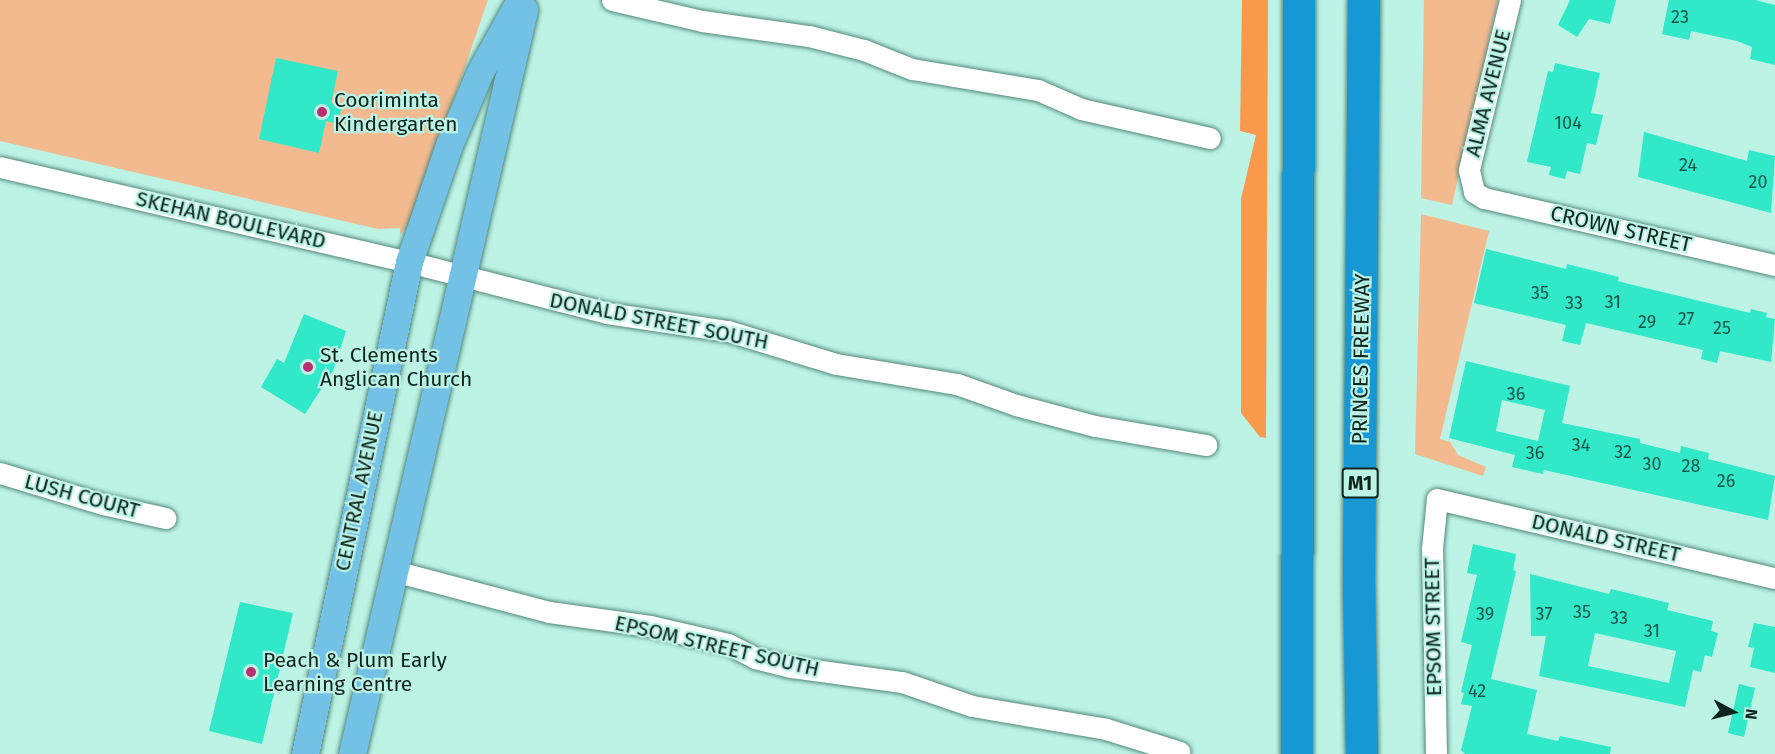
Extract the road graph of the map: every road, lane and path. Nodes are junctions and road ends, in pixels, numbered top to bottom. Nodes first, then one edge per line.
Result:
1 (520, 0) edge
2 (527, 0) edge
3 (612, 0) edge
4 (1299, 0) edge
5 (1364, 0) edge
6 (1510, 0) edge
7 (1210, 138) dead end
8 (0, 167) edge
9 (1470, 187) joint
10 (409, 262) junction
11 (1775, 265) edge
12 (462, 275) junction
13 (1206, 445) dead end
14 (0, 473) edge
15 (1437, 499) joint
16 (165, 518) dead end
17 (394, 571) junction
18 (1775, 578) edge
19 (1359, 580) junction
20 (1180, 752) dead end
21 (305, 754) edge
22 (352, 754) edge
23 (1297, 754) edge
24 (1362, 754) edge
25 (1376, 754) edge
26 (1436, 754) edge

1 - 10 main road, CENTRAL AVENUE
2 - 12 main road
3 - 7 street
4 - 23 highway
5 - 19 highway, PRINCES FREEWAY / M1
6 - 9 street, ALMA AVENUE
8 - 10 street, SKEHAN BOULEVARD
9 - 11 street, CROWN STREET
10 - 12 street, SKEHAN BOULEVARD
10 - 21 main road, CENTRAL AVENUE
12 - 13 street, DONALD STREET SOUTH
12 - 17 main road
14 - 16 street, LUSH COURT
15 - 18 street, DONALD STREET
15 - 26 street, EPSOM STREET
17 - 20 street, EPSOM STREET SOUTH
17 - 22 main road
19 - 24 highway, PRINCES FREEWAY / M1
19 - 25 highway

